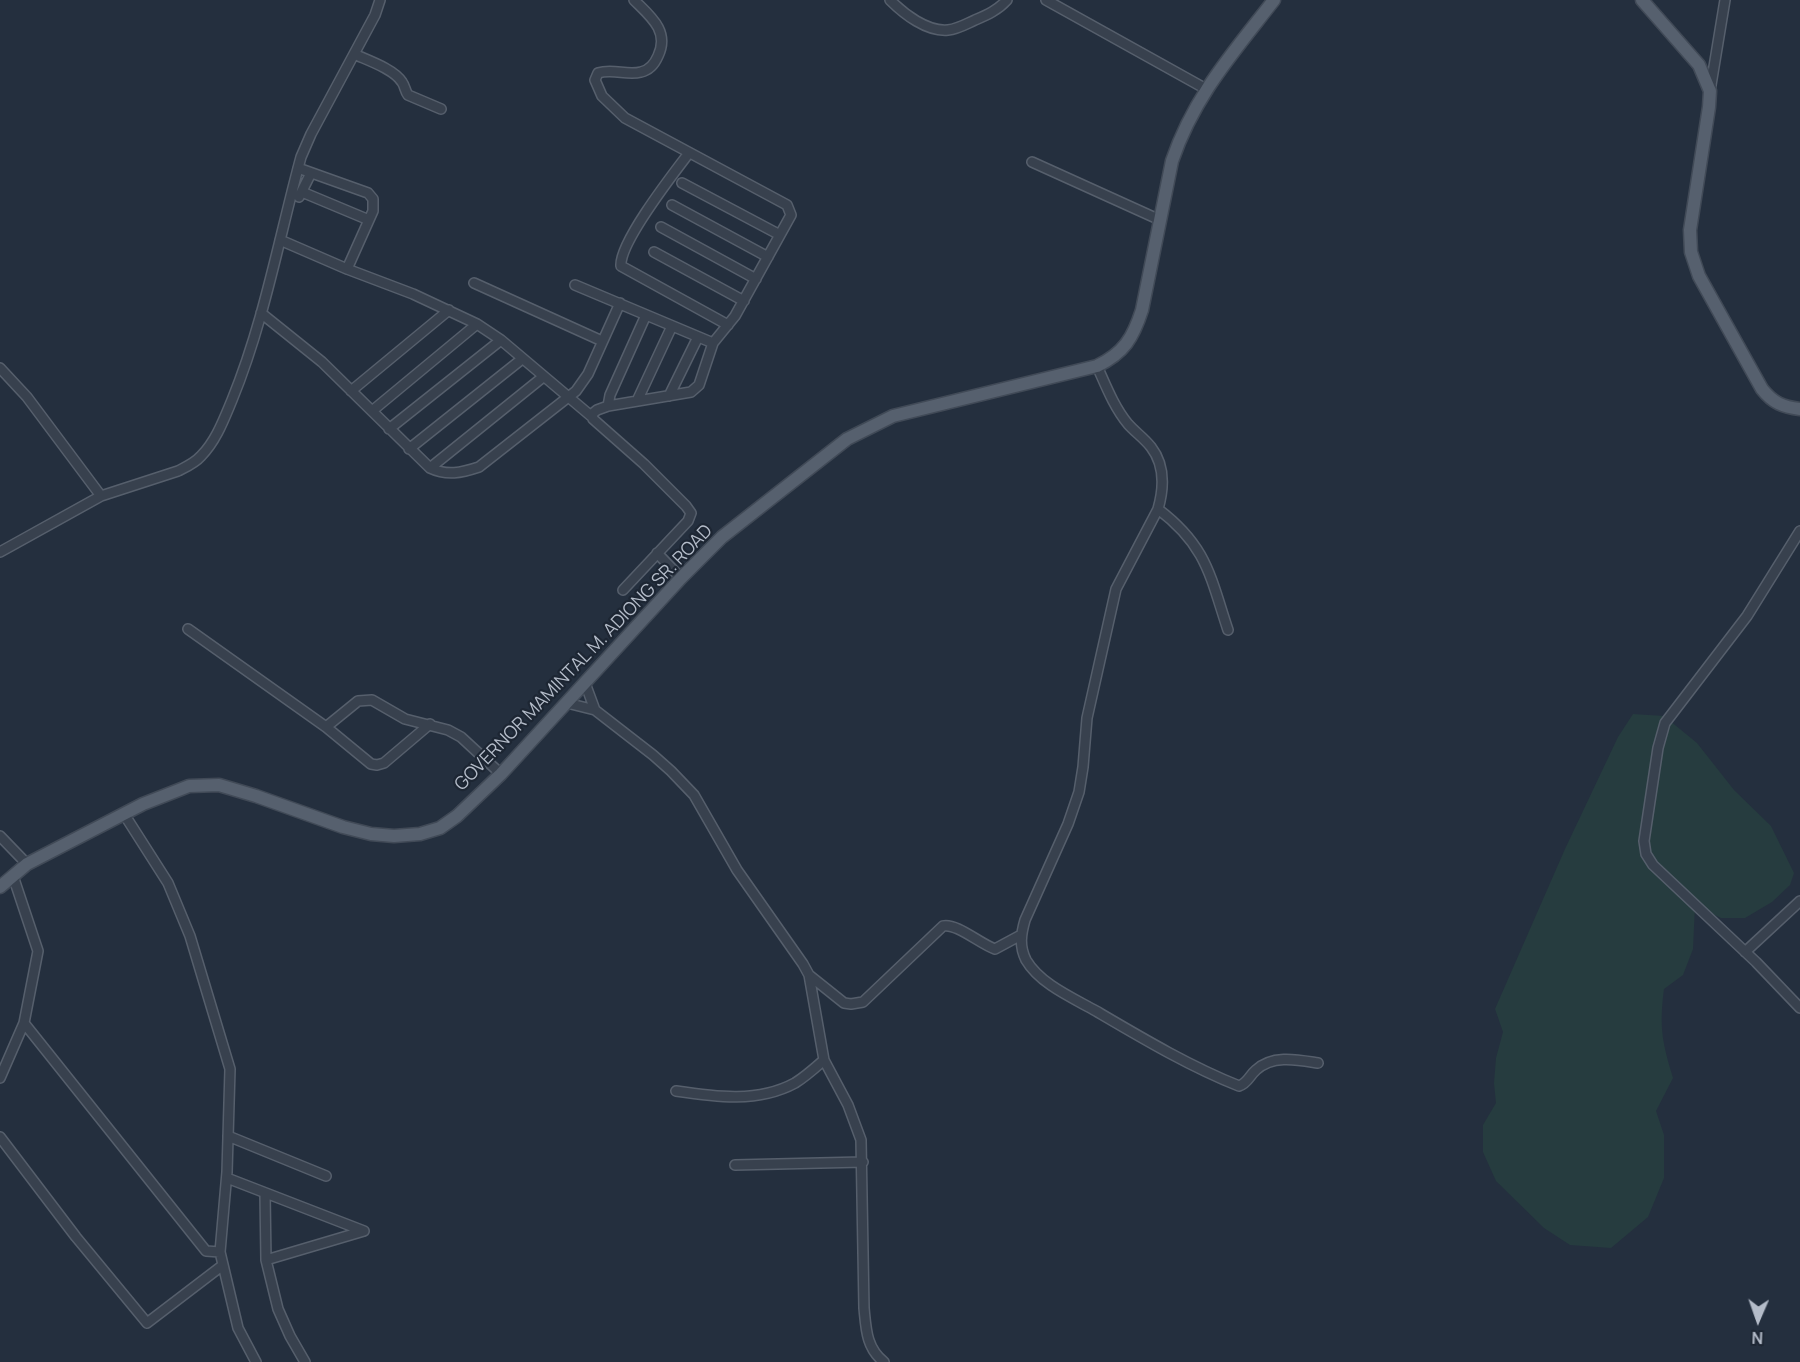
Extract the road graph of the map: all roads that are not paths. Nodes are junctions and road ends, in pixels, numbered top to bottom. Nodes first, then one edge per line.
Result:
1 (380, 0) edge
2 (634, 0) edge
3 (890, 0) edge
4 (1007, 0) edge
5 (1046, 0) edge
6 (1274, 0) edge
7 (1642, 0) edge
8 (1725, 0) edge
9 (354, 54) junction
10 (1206, 89) junction
11 (1710, 91) junction
12 (441, 109) dead end
13 (689, 153) junction
14 (1032, 162) dead end
15 (298, 168) junction
16 (311, 172) junction
17 (682, 183) dead end
18 (302, 192) junction
19 (289, 202) junction
20 (672, 205) dead end
21 (369, 220) junction
22 (1160, 220) junction
23 (661, 227) dead end
24 (780, 235) junction
25 (280, 240) junction
26 (654, 252) dead end
27 (768, 257) junction
28 (347, 269) junction
29 (756, 279) junction
30 (474, 283) dead end
31 (574, 285) dead end
32 (744, 301) junction
33 (620, 303) junction
34 (449, 310) junction
35 (261, 313) junction
36 (646, 315) junction
37 (477, 324) junction
38 (728, 325) junction
39 (672, 326) junction
40 (698, 337) junction
41 (501, 340) junction
42 (603, 341) junction
43 (713, 344) junction
44 (522, 360) junction
45 (1097, 366) junction
46 (0, 368) edge
47 (543, 376) junction
48 (351, 391) junction
49 (669, 396) junction
50 (567, 398) junction
51 (637, 401) junction
52 (608, 406) junction
53 (1800, 409) edge
54 (372, 411) junction
55 (591, 417) junction
56 (389, 429) junction
57 (409, 449) junction
58 (430, 468) junction
59 (101, 496) junction
60 (1158, 509) junction
61 (1800, 531) edge
62 (0, 552) edge
63 (657, 553) junction
64 (681, 578) junction
65 (622, 590) dead end
66 (188, 629) dead end
67 (1228, 630) dead end
68 (585, 683) junction
69 (567, 703) junction
70 (595, 710) junction
71 (430, 724) junction
72 (326, 727) junction
73 (501, 774) junction
74 (124, 814) junction
75 (0, 836) edge
76 (27, 864) junction
77 (13, 876) junction
78 (0, 887) edge
79 (1800, 901) edge
80 (1021, 935) junction
81 (1745, 952) junction
82 (809, 975) junction
83 (1800, 1008) edge
84 (24, 1023) junction
85 (824, 1060) junction
86 (1318, 1063) dead end
87 (0, 1078) edge
88 (676, 1091) dead end
89 (228, 1136) junction
90 (0, 1137) edge
91 (862, 1162) junction
92 (735, 1166) dead end
93 (326, 1176) dead end
94 (227, 1178) junction
95 (265, 1194) junction
96 (220, 1252) junction
97 (266, 1260) junction
98 (223, 1265) junction
99 (256, 1362) edge
100 (305, 1362) edge
101 (884, 1362) edge

1 - 9 street
2 - 13 street
3 - 4 street
5 - 10 street
6 - 10 main road, GOVERNOR MAMINTAL M. ADIONG SR. ROAD
7 - 11 main road
8 - 11 street
9 - 12 street
9 - 15 street
10 - 22 main road, GOVERNOR MAMINTAL M. ADIONG SR. ROAD
11 - 53 main road
13 - 24 street
13 - 38 street
14 - 22 street
15 - 16 street
15 - 19 street
16 - 18 street
16 - 21 street
17 - 24 street
18 - 19 street
18 - 21 street
19 - 25 street
20 - 27 street
21 - 28 street
22 - 45 main road, GOVERNOR MAMINTAL M. ADIONG SR. ROAD
23 - 29 street
24 - 27 street
25 - 28 street
25 - 35 street
26 - 32 street
27 - 29 street
28 - 34 street
29 - 32 street
30 - 42 street
31 - 33 street
32 - 38 street
33 - 36 street
33 - 42 street
34 - 37 street
34 - 48 street
35 - 48 street
35 - 59 street
36 - 39 street
36 - 52 street
37 - 41 street
37 - 54 street
38 - 43 street
39 - 40 street
39 - 51 street
40 - 43 street
40 - 49 street
41 - 44 street
41 - 56 street
42 - 50 street
43 - 49 street
44 - 47 street
44 - 57 street
45 - 60 street
45 - 64 main road, GOVERNOR MAMINTAL M. ADIONG SR. ROAD
46 - 59 street
47 - 50 street
47 - 58 street
48 - 54 street
49 - 51 street
50 - 55 street
50 - 58 street
51 - 52 street
52 - 55 street
54 - 56 street
55 - 63 street
56 - 57 street
57 - 58 street
59 - 62 street
60 - 67 street
60 - 80 street
61 - 81 street
63 - 64 street
63 - 65 street
64 - 68 main road, GOVERNOR MAMINTAL M. ADIONG SR. ROAD
66 - 72 street
68 - 69 main road, GOVERNOR MAMINTAL M. ADIONG SR. ROAD
68 - 70 street
69 - 70 street
69 - 73 main road, GOVERNOR MAMINTAL M. ADIONG SR. ROAD
70 - 82 street
71 - 72 street
71 - 72 street
71 - 73 street
73 - 74 main road, GOVERNOR MAMINTAL M. ADIONG SR. ROAD
74 - 76 main road, GOVERNOR MAMINTAL M. ADIONG SR. ROAD
74 - 89 street
75 - 76 street
76 - 77 main road, GOVERNOR MAMINTAL M. ADIONG SR. ROAD
77 - 78 main road, GOVERNOR MAMINTAL M. ADIONG SR. ROAD
77 - 84 street
79 - 81 street
80 - 82 street
80 - 86 street
81 - 83 street
82 - 85 street
84 - 87 street
84 - 96 street
85 - 88 street
85 - 91 street
89 - 93 street
89 - 94 street
90 - 98 street
91 - 92 street
91 - 101 street
94 - 95 street
94 - 96 street
95 - 97 street
95 - 97 street
96 - 98 street
97 - 100 street
98 - 99 street

